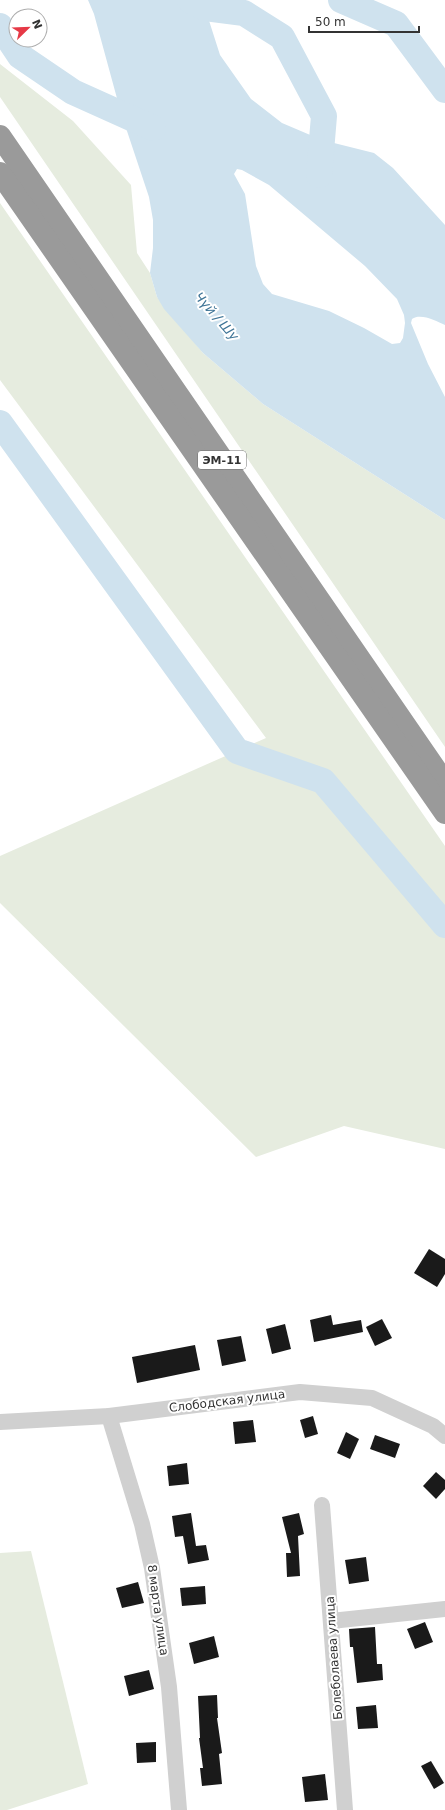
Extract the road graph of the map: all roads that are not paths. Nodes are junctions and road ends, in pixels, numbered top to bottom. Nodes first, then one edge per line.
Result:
1 (0, 136) edge
2 (0, 173) edge
3 (445, 783) edge
4 (445, 813) edge
5 (109, 1416) junction
6 (0, 1422) edge
7 (445, 1436) edge
8 (322, 1505) dead end
9 (445, 1609) edge
10 (331, 1621) junction
11 (179, 1810) edge
12 (346, 1810) edge

1 - 3 highway, ЭМ-11
2 - 4 highway, ЭМ-11
5 - 6 street, Слободская улица
5 - 7 street, Слободская улица
5 - 11 street, 8 марта улица
8 - 10 street, Болеболаева улица
9 - 10 street
10 - 12 street, Болеболаева улица

